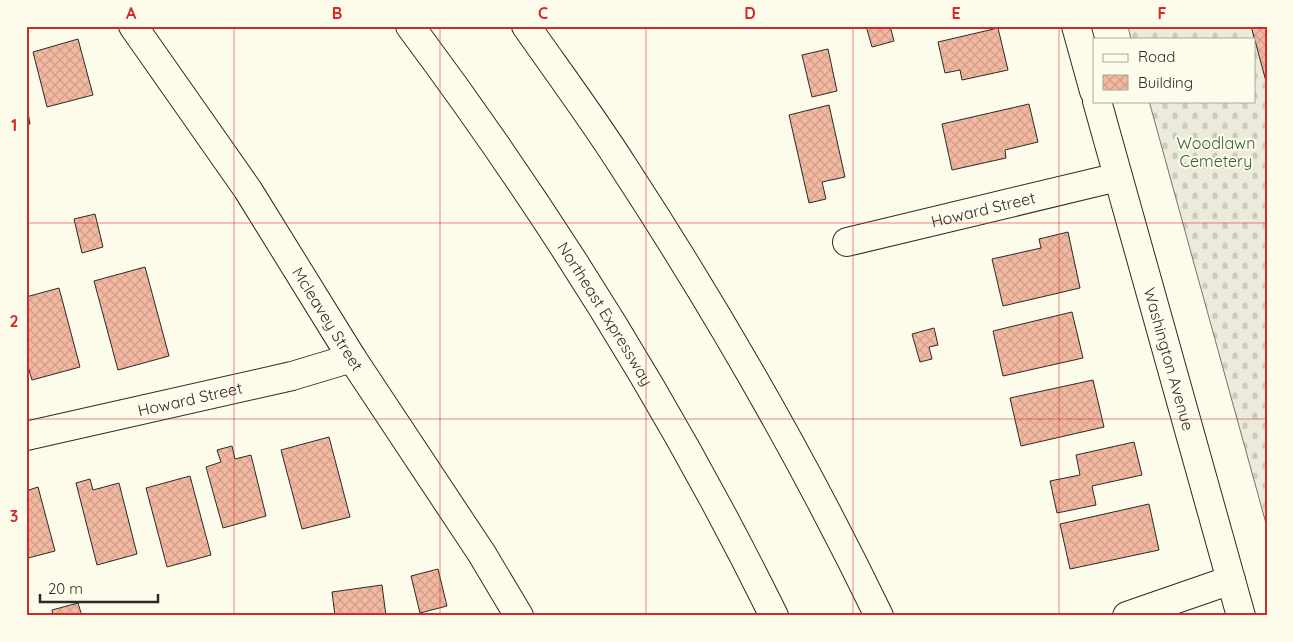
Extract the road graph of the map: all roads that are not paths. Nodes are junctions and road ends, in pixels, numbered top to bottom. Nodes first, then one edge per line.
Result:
1 (133, 26) edge
2 (410, 26) edge
3 (526, 26) edge
4 (1076, 26) edge
5 (1093, 87) edge
6 (1097, 102) edge
7 (1118, 177) junction
8 (848, 242) dead end
9 (352, 358) junction
10 (26, 436) edge
11 (1231, 580) junction
12 (519, 616) edge
13 (774, 616) edge
14 (879, 616) edge
15 (1126, 616) edge
16 (1241, 616) edge

1 - 9 main road, Mcleavey Street
2 - 13 main road, Northeast Expressway
3 - 14 main road
4 - 5 main road
6 - 7 main road, Washington Avenue
7 - 8 main road, Howard Street
7 - 11 main road, Washington Avenue
9 - 10 main road, Howard Street
9 - 12 main road, Mcleavey Street
11 - 15 main road
11 - 16 main road, Washington Avenue

